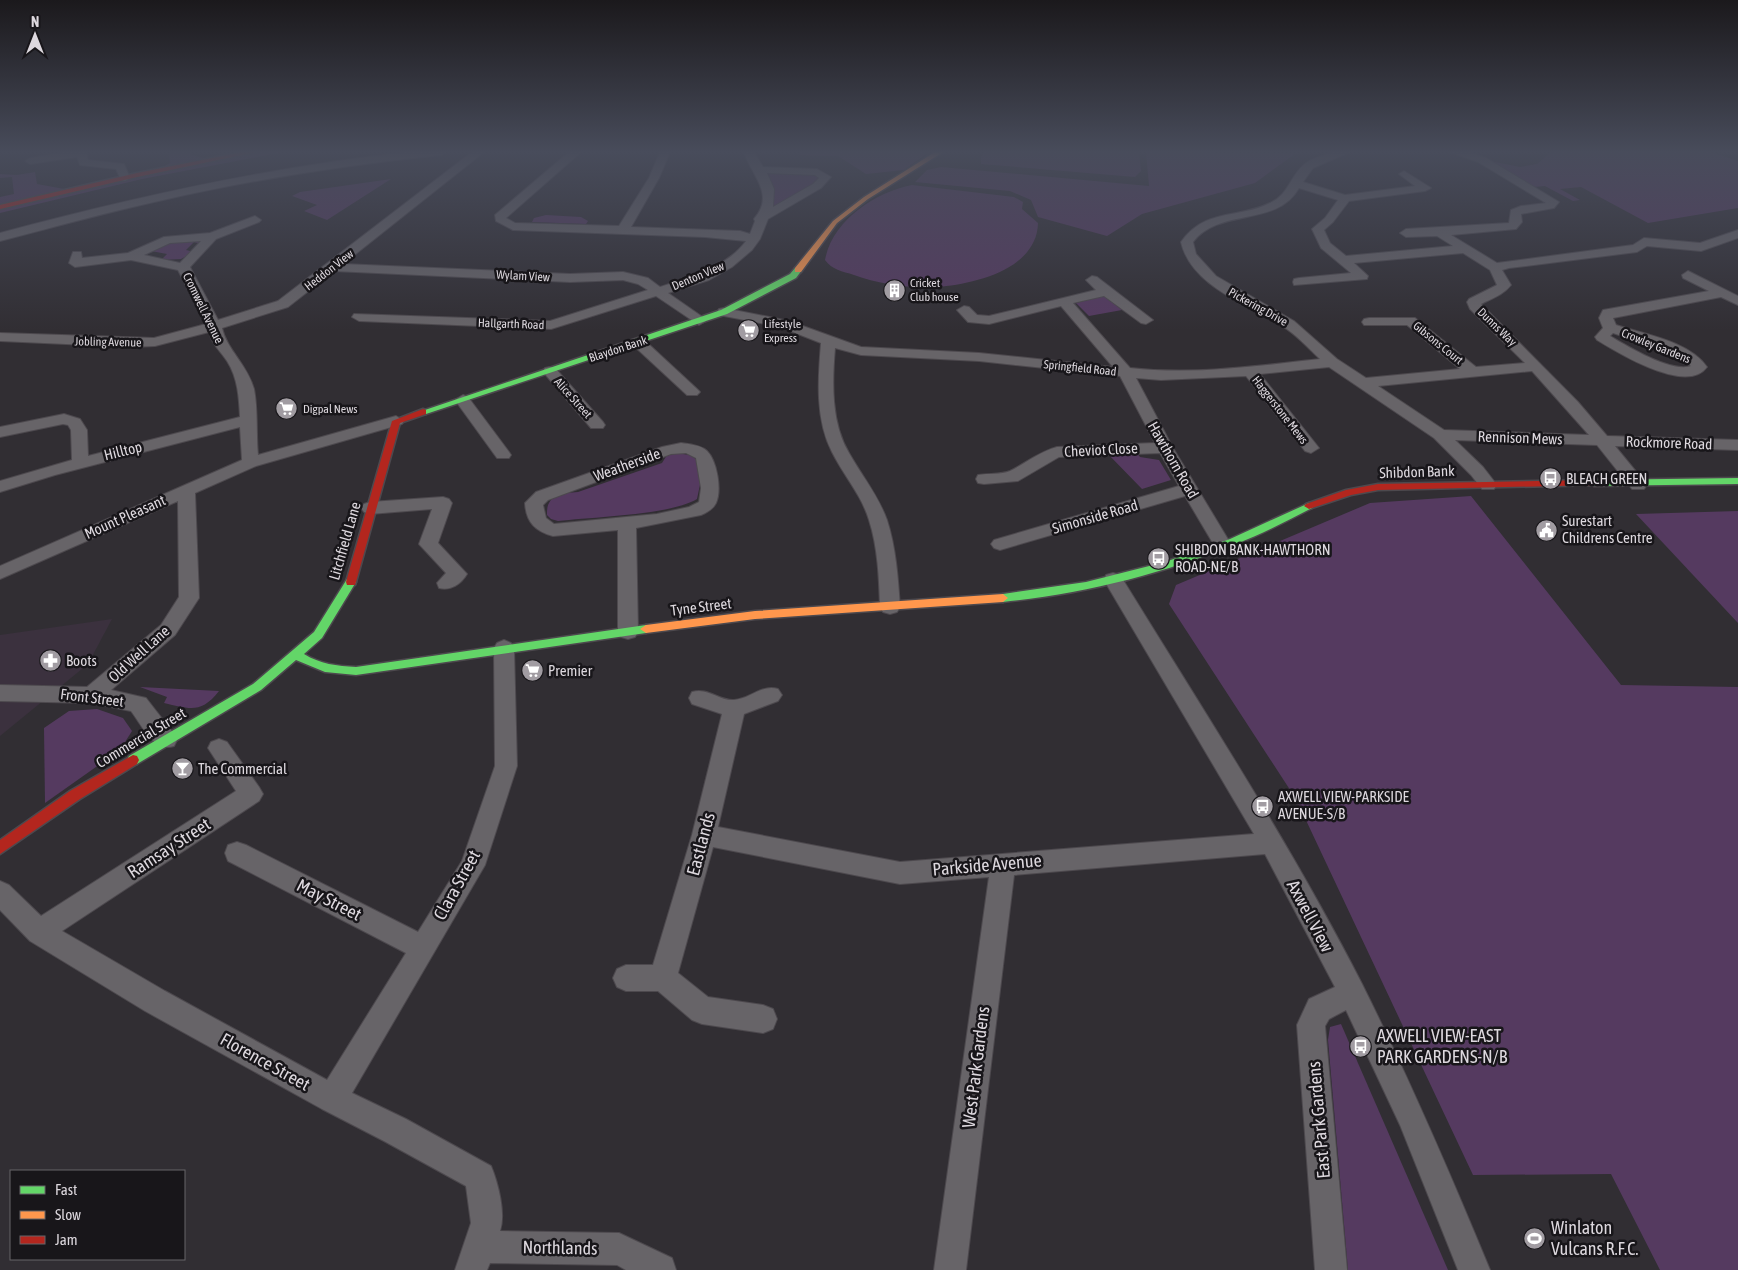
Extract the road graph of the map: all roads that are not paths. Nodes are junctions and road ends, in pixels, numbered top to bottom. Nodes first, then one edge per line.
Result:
1 (102, 211) edge
2 (404, 211) edge
3 (505, 211) edge
4 (634, 211) edge
5 (765, 211) edge
6 (774, 211) edge
7 (849, 211) edge
8 (1257, 211) edge
9 (1336, 211) edge
10 (1517, 211) edge
11 (763, 218) junction
12 (255, 220) dead end
13 (623, 230) junction
14 (1439, 232) junction
15 (1406, 233) dead end
16 (718, 234) junction
17 (1738, 234) edge
18 (212, 236) junction
19 (0, 237) edge
20 (754, 239) junction
21 (1463, 249) junction
22 (132, 256) junction
23 (1343, 260) junction
24 (74, 263) dead end
25 (183, 267) junction
26 (334, 267) junction
27 (1495, 268) junction
28 (1688, 275) dead end
29 (1092, 280) dead end
30 (1299, 282) dead end
31 (1106, 291) junction
32 (658, 292) junction
33 (1722, 293) junction
34 (1065, 302) junction
35 (1738, 302) edge
36 (964, 310) dead end
37 (724, 312) junction
38 (359, 317) dead end
39 (1146, 320) dead end
40 (699, 321) junction
41 (1369, 322) dead end
42 (214, 325) junction
43 (1610, 328) junction
44 (0, 337) edge
45 (638, 342) junction
46 (828, 342) junction
47 (1332, 362) junction
48 (1534, 366) junction
49 (1250, 371) junction
50 (550, 372) junction
51 (1474, 372) junction
52 (1126, 374) junction
53 (1365, 383) junction
54 (692, 392) dead end
55 (463, 400) junction
56 (248, 420) junction
57 (396, 421) junction
58 (597, 425) dead end
59 (0, 432) edge
60 (1440, 435) junction
61 (1601, 440) junction
62 (1738, 445) edge
63 (1165, 448) junction
64 (1310, 448) dead end
65 (503, 455) dead end
66 (80, 462) junction
67 (250, 462) junction
68 (984, 479) dead end
69 (1738, 481) edge
70 (1638, 485) junction
71 (1488, 486) junction
72 (0, 487) edge
73 (186, 490) junction
74 (1189, 490) junction
75 (370, 508) junction
76 (627, 522) junction
77 (1000, 544) dead end
78 (1223, 546) junction
79 (0, 573) edge
80 (1112, 580) junction
81 (446, 583) dead end
82 (890, 607) junction
83 (628, 632) junction
84 (504, 648) junction
85 (297, 655) junction
86 (0, 693) edge
87 (91, 695) junction
88 (771, 695) dead end
89 (700, 698) dead end
90 (734, 709) junction
91 (166, 740) junction
92 (219, 748) dead end
93 (704, 835) junction
94 (1272, 843) junction
95 (0, 848) edge
96 (237, 853) dead end
97 (1003, 864) junction
98 (0, 894) edge
99 (39, 932) junction
100 (421, 947) junction
101 (626, 978) dead end
102 (663, 978) junction
103 (1352, 993) junction
104 (763, 1018) dead end
105 (332, 1099) junction
106 (475, 1258) edge
107 (660, 1270) edge
108 (950, 1270) edge
109 (1331, 1270) edge
110 (1474, 1270) edge

1 - 19 street
2 - 26 street, Heddon View
3 - 13 street
4 - 13 street
5 - 11 street, Denton View
6 - 11 street
7 - 37 street, Blaydon Bank
8 - 47 street, Pickering Drive
9 - 23 street
10 - 14 street
11 - 16 street
11 - 20 street, Denton View
12 - 18 street
13 - 16 street
14 - 15 street
14 - 21 street
16 - 20 street
17 - 27 street
18 - 22 street
18 - 25 street, Cromwell Avenue
20 - 32 street, Denton View
21 - 23 street
21 - 27 street
22 - 24 street
22 - 25 street, Cromwell Avenue
23 - 30 street
25 - 42 street, Cromwell Avenue
26 - 32 street, Wylam View
26 - 42 street, Heddon View
27 - 48 street, Dunns Way
28 - 33 street
29 - 31 street
31 - 34 street
31 - 39 street
32 - 38 street, Hallgarth Road
32 - 40 street, Wylam View
33 - 35 street
33 - 43 street, Crowley Gardens
34 - 36 street
34 - 52 street, Hawthorn Road
37 - 40 street, Blaydon Bank
37 - 46 street, Springfield Road
40 - 45 street, Blaydon Bank
41 - 51 street, Gibsons Court
42 - 44 street, Jobling Avenue
42 - 56 street, Cromwell Avenue
43 - 43 street, Crowley Gardens
45 - 50 street, Blaydon Bank
45 - 54 street
46 - 52 street, Springfield Road
46 - 82 street
47 - 49 street, Springfield Road
47 - 53 street, Pickering Drive
48 - 51 street, Gibsons Court
48 - 61 street, Dunns Way
49 - 52 street, Springfield Road
49 - 64 street, Haggerstone Mews
50 - 55 street, Blaydon Bank
50 - 58 street, Alice Street
51 - 53 street, Gibsons Court
52 - 63 street, Hawthorn Road
53 - 60 street, Pickering Drive
55 - 57 street, Blaydon Bank
55 - 65 street
56 - 66 street, Hilltop
56 - 67 street, Cromwell Avenue
57 - 67 street, Blaydon Bank
57 - 75 street, Litchfield Lane
59 - 66 street
60 - 61 street, Rennison Mews
60 - 71 street, Pickering Drive
61 - 62 street, Rockmore Road
61 - 70 street, Dunns Way
63 - 68 street, Cheviot Close
63 - 74 street, Hawthorn Road
66 - 72 street, Hilltop
67 - 73 street, Mount Pleasant
69 - 70 street, Shibdon Bank
70 - 71 street, Shibdon Bank
71 - 78 street, Shibdon Bank
73 - 79 street, Mount Pleasant
73 - 87 street, Old Well Lane
74 - 77 street, Simonside Road
74 - 78 street, Hawthorn Road
75 - 81 street
75 - 85 street, Litchfield Lane
76 - 76 street, Weatherside
76 - 83 street
78 - 80 street, Shibdon Bank
80 - 82 street, Tyne Street
80 - 94 street, Axwell View
82 - 83 street, Tyne Street
83 - 84 street, Tyne Street
84 - 85 street, Tyne Street
84 - 100 street, Clara Street
85 - 91 street, Commercial Street
86 - 87 street, Front Street
87 - 91 street, Front Street
88 - 90 street
89 - 90 street
90 - 93 street, Eastlands
91 - 95 street, Commercial Street
92 - 99 street, Ramsay Street
93 - 97 street, Parkside Avenue
93 - 102 street, Eastlands
94 - 97 street, Parkside Avenue
94 - 103 street, Axwell View
96 - 100 street, May Street
97 - 108 street, West Park Gardens
98 - 99 street, Florence Street
99 - 105 street, Florence Street
100 - 105 street, Clara Street
101 - 102 street
102 - 104 street
103 - 109 street, East Park Gardens
103 - 110 street, Axwell View
105 - 106 street, Florence Street
106 - 107 street, Northlands

